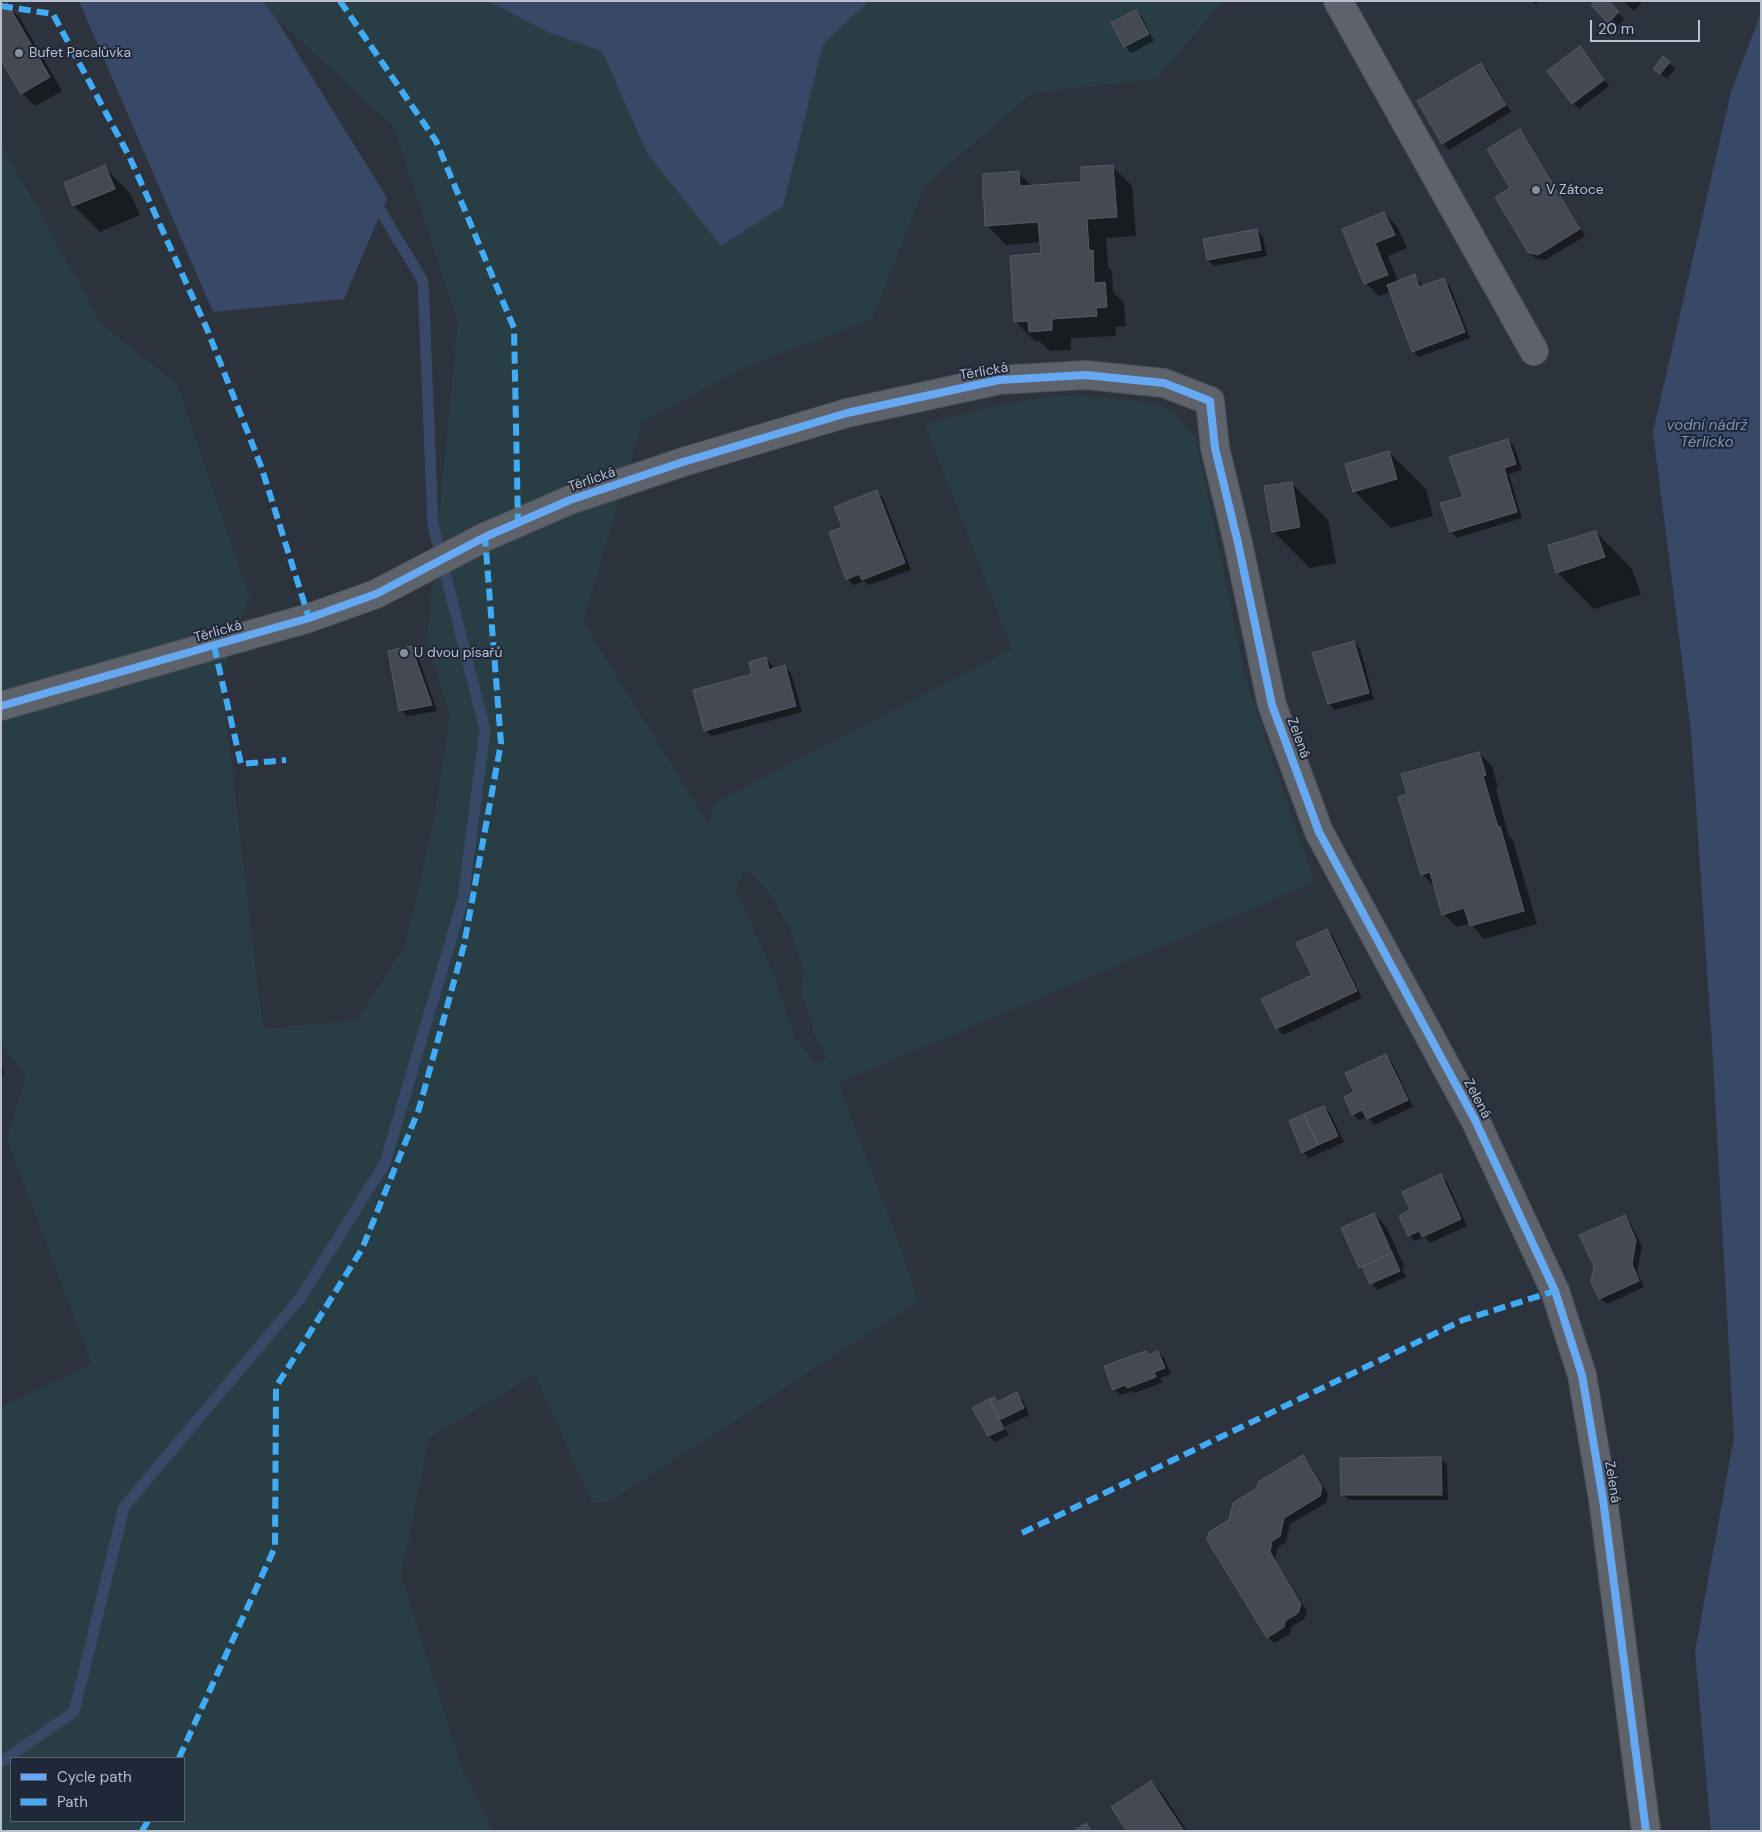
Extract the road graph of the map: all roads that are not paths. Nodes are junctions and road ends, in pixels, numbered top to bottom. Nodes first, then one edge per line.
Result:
1 (1338, 1) edge
2 (1534, 352) dead end
3 (1210, 401) joint
4 (1, 706) edge
5 (1646, 1831) edge

1 - 2 street
3 - 4 street, Těrlická
3 - 5 street, Zelená

